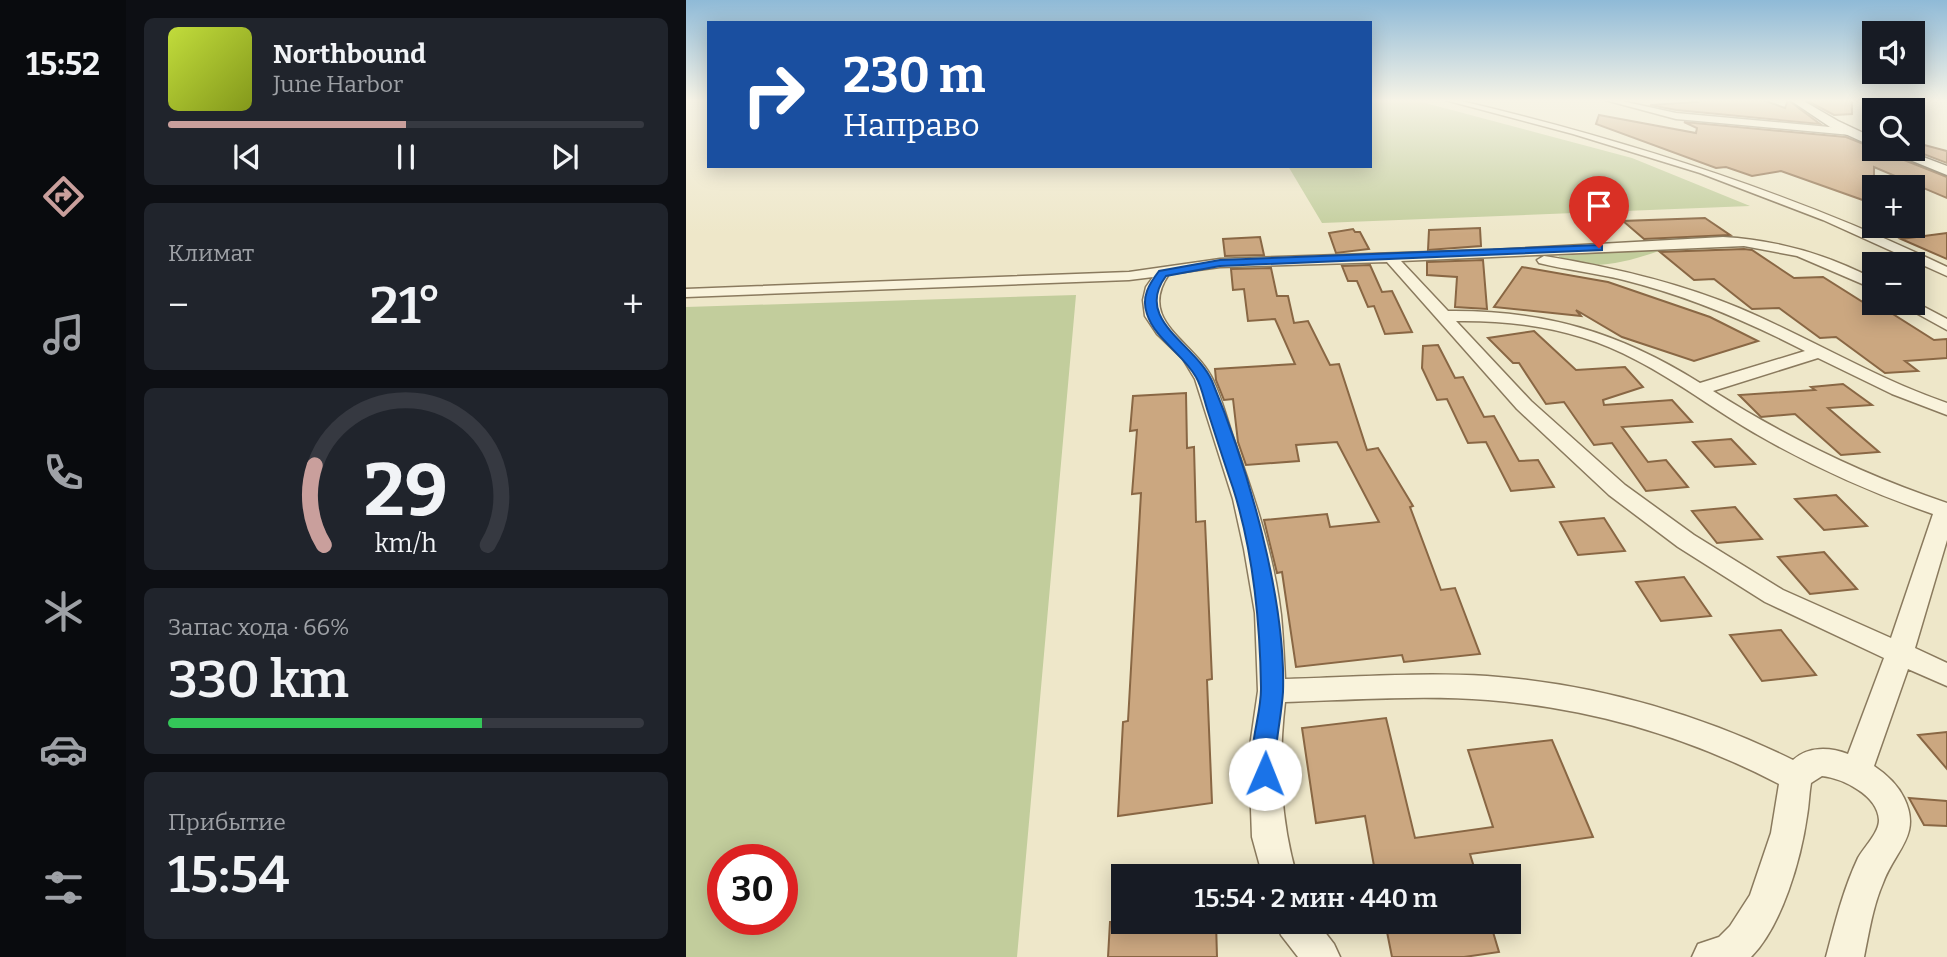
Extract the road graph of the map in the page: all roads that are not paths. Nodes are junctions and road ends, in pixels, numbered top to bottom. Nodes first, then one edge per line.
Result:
1 (1610, 145) edge
2 (1921, 161) edge
3 (1947, 171) edge
4 (1678, 244) junction
5 (1904, 252) edge
6 (1493, 254) junction
7 (1389, 256) junction
8 (1925, 261) edge
9 (1862, 268) edge
10 (1607, 270) junction
11 (1847, 270) junction
12 (1947, 272) edge
13 (1163, 273) junction
14 (1862, 278) edge
15 (686, 293) edge
16 (1925, 313) edge
17 (1445, 316) junction
18 (1947, 325) edge
19 (1821, 352) junction
20 (1696, 390) junction
21 (1947, 409) edge
22 (1946, 511) edge
23 (1899, 654) junction
24 (1947, 675) edge
25 (1272, 691) junction
26 (1857, 771) junction
27 (1797, 777) junction
28 (1276, 864) edge
29 (1303, 934) edge
30 (1321, 957) edge
31 (1711, 957) edge
32 (1845, 957) edge

1 - 5 street
2 - 3 street
4 - 6 street
4 - 10 street
4 - 11 street
6 - 7 street
6 - 10 street
7 - 13 street
7 - 17 street
8 - 12 street
9 - 11 street
10 - 19 street
11 - 14 street
13 - 15 street
13 - 25 street
16 - 18 street
17 - 20 street
17 - 23 street
19 - 20 street
19 - 21 street
20 - 22 street
22 - 23 street
23 - 24 street
23 - 26 street
25 - 27 street
25 - 28 street
26 - 27 street
26 - 32 street
27 - 31 street
29 - 30 street

